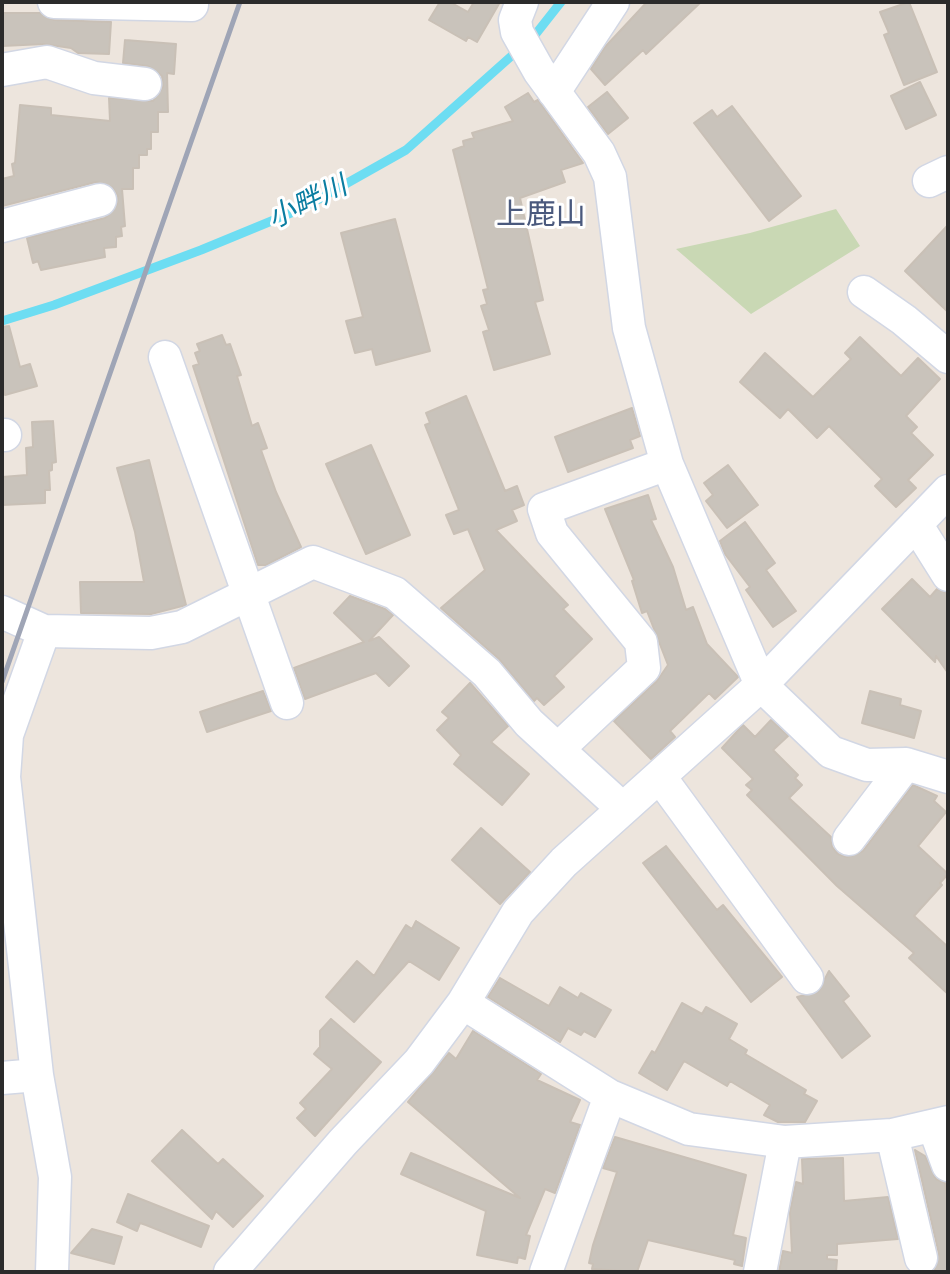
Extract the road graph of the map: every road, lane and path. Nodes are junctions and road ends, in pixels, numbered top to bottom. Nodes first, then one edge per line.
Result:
1 (54, 2) edge
2 (192, 2) edge
3 (522, 2) edge
4 (613, 2) edge
5 (2, 69) edge
6 (145, 84) dead end
7 (554, 92) junction
8 (100, 200) dead end
9 (2, 226) edge
10 (864, 292) dead end
11 (164, 357) dead end
12 (948, 357) edge
13 (667, 464) junction
14 (948, 491) edge
15 (916, 524) junction
16 (948, 575) edge
17 (248, 593) junction
18 (2, 611) edge
19 (44, 631) junction
20 (761, 685) junction
21 (287, 703) dead end
22 (558, 749) junction
23 (906, 764) junction
24 (660, 777) junction
25 (948, 777) edge
26 (623, 810) junction
27 (849, 839) dead end
28 (807, 978) dead end
29 (463, 1003) junction
30 (37, 1075) junction
31 (2, 1078) edge
32 (610, 1096) junction
33 (941, 1125) edge
34 (892, 1135) junction
35 (786, 1142) junction
36 (948, 1165) edge
37 (921, 1258) dead end
38 (52, 1272) edge
39 (230, 1272) edge
40 (545, 1272) edge
41 (760, 1272) edge

1 - 2 street
3 - 7 street
4 - 7 street
5 - 6 street
7 - 13 street
8 - 9 street
10 - 12 street
11 - 17 street
13 - 20 street
13 - 22 street
14 - 15 street
15 - 16 street
15 - 20 street
17 - 19 street
17 - 21 street
17 - 22 street
18 - 19 street
19 - 30 street
20 - 23 street
20 - 24 street
22 - 26 street
23 - 25 street
23 - 27 street
24 - 26 street
24 - 28 street
26 - 29 street
29 - 32 street
29 - 39 street
30 - 31 street
30 - 38 street
32 - 35 street
32 - 40 street
33 - 34 street
33 - 36 street
34 - 35 street
34 - 37 street
35 - 41 street

